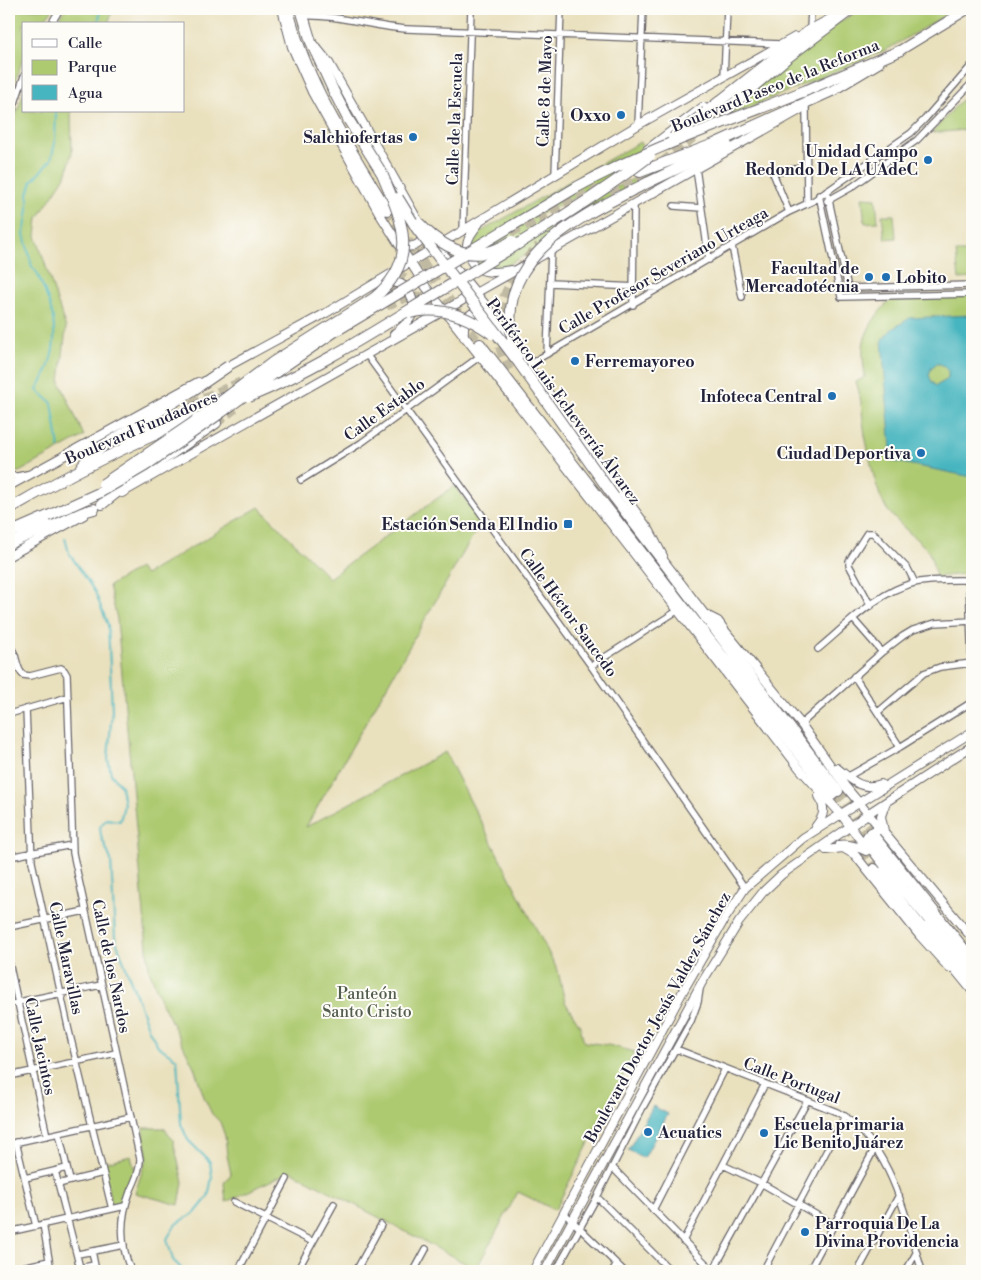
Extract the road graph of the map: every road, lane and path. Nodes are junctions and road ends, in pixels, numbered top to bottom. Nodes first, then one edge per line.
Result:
1 (60, 9) edge
2 (282, 9) edge
3 (288, 9) edge
4 (471, 9) edge
5 (561, 9) edge
6 (643, 9) edge
7 (727, 9) edge
8 (811, 9) edge
9 (850, 9) edge
10 (968, 9) edge
11 (301, 12) edge
12 (52, 22) edge
13 (810, 30) junction
14 (471, 31) junction
15 (559, 35) junction
16 (641, 39) junction
17 (311, 42) junction
18 (725, 42) junction
19 (781, 44) junction
20 (898, 51) junction
21 (972, 65) edge
22 (724, 77) junction
23 (22, 82) edge
24 (972, 83) edge
25 (834, 90) junction
26 (806, 107) junction
27 (725, 111) tunnel mouth
28 (701, 113) junction
29 (783, 120) junction
30 (9, 121) edge
31 (638, 126) junction
32 (918, 127) junction
33 (924, 134) junction
34 (806, 167) junction
35 (696, 168) junction
36 (381, 171) junction
37 (640, 172) dead end
38 (555, 175) junction
39 (389, 184) junction
40 (827, 191) junction
41 (819, 195) junction
42 (830, 200) junction
43 (634, 202) junction
44 (810, 202) junction
45 (821, 203) junction
46 (674, 206) dead end
47 (701, 208) junction
48 (387, 210) tunnel mouth
49 (790, 212) junction
50 (482, 220) junction
51 (422, 228) junction
52 (463, 231) junction
53 (397, 244) junction
54 (436, 246) junction
55 (732, 246) junction
56 (551, 250) junction
57 (709, 260) junction
58 (410, 263) junction
59 (521, 268) junction
60 (436, 271) joint
61 (550, 282) junction
62 (972, 285) edge
63 (633, 287) junction
64 (446, 288) joint
65 (659, 288) junction
66 (365, 290) junction
67 (475, 292) junction
68 (972, 294) edge
69 (742, 297) dead end
70 (633, 304) junction
71 (444, 309) junction
72 (494, 315) junction
73 (464, 338) junction
74 (386, 342) junction
75 (503, 342) junction
76 (480, 344) tunnel mouth
77 (366, 354) junction
78 (546, 354) junction
79 (479, 356) junction
80 (523, 364) junction
81 (227, 367) junction
82 (509, 370) tunnel mouth
83 (190, 404) tunnel mouth
84 (406, 410) junction
85 (216, 423) tunnel mouth
86 (553, 437) junction
87 (94, 457) junction
88 (79, 470) junction
89 (34, 472) junction
90 (9, 476) edge
91 (302, 480) dead end
92 (9, 486) edge
93 (98, 507) junction
94 (9, 508) edge
95 (52, 524) junction
96 (9, 533) edge
97 (9, 544) edge
98 (9, 556) edge
99 (670, 569) junction
100 (970, 580) edge
101 (915, 583) junction
102 (871, 606) junction
103 (680, 608) junction
104 (706, 615) junction
105 (854, 620) junction
106 (970, 621) junction
107 (9, 646) edge
108 (818, 649) dead end
109 (882, 652) junction
110 (972, 663) edge
111 (591, 666) junction
112 (972, 673) edge
113 (854, 676) junction
114 (68, 697) junction
115 (972, 702) edge
116 (26, 709) junction
117 (878, 712) junction
118 (9, 714) edge
119 (801, 724) junction
120 (972, 732) edge
121 (972, 746) edge
122 (900, 747) junction
123 (830, 763) junction
124 (904, 775) junction
125 (847, 776) junction
126 (816, 783) junction
127 (834, 793) junction
128 (858, 801) junction
129 (886, 802) junction
130 (840, 813) junction
131 (868, 814) junction
132 (849, 827) junction
133 (813, 831) junction
134 (874, 837) junction
135 (72, 845) junction
136 (826, 850) junction
137 (30, 852) junction
138 (870, 853) junction
139 (9, 857) edge
140 (800, 861) junction
141 (874, 869) tunnel mouth
142 (745, 888) junction
143 (927, 902) junction
144 (85, 911) junction
145 (44, 920) junction
146 (9, 927) edge
147 (972, 938) edge
148 (945, 947) junction
149 (972, 950) edge
150 (972, 959) edge
151 (9, 962) edge
152 (972, 971) edge
153 (972, 976) edge
154 (972, 981) edge
155 (700, 984) junction
156 (101, 985) junction
157 (972, 991) edge
158 (60, 993) junction
159 (17, 1002) junction
160 (9, 1004) edge
161 (676, 1049) junction
162 (116, 1052) junction
163 (76, 1061) junction
164 (725, 1069) junction
165 (32, 1071) junction
166 (9, 1076) edge
167 (766, 1084) junction
168 (807, 1101) junction
169 (845, 1116) junction
170 (131, 1117) junction
171 (92, 1126) junction
172 (59, 1133) junction
173 (47, 1136) junction
174 (16, 1142) junction
175 (9, 1144) edge
176 (875, 1148) junction
177 (723, 1165) junction
178 (612, 1167) junction
179 (67, 1168) junction
180 (55, 1170) junction
181 (104, 1173) junction
182 (25, 1178) junction
183 (288, 1179) dead end
184 (70, 1181) junction
185 (761, 1183) junction
186 (58, 1184) junction
187 (899, 1194) junction
188 (597, 1197) junction
189 (234, 1202) dead end
190 (798, 1203) junction
191 (334, 1204) dead end
192 (126, 1206) junction
193 (112, 1209) junction
194 (653, 1210) junction
195 (564, 1214) junction
196 (68, 1218) junction
197 (266, 1218) junction
198 (572, 1221) junction
199 (834, 1224) junction
200 (40, 1225) junction
201 (381, 1225) dead end
202 (580, 1227) junction
203 (9, 1232) edge
204 (683, 1241) junction
205 (313, 1242) junction
206 (124, 1245) junction
207 (426, 1249) dead end
208 (92, 1251) junction
209 (916, 1253) junction
210 (78, 1254) junction
211 (49, 1261) junction
212 (617, 1264) junction
213 (80, 1268) junction
214 (95, 1268) edge
215 (25, 1269) edge
216 (9, 1270) edge
217 (51, 1271) edge
218 (65, 1271) edge
219 (131, 1271) edge
220 (238, 1271) edge
221 (297, 1271) edge
222 (356, 1271) edge
223 (414, 1271) edge
224 (533, 1271) edge
225 (545, 1271) edge
226 (556, 1271) edge
227 (614, 1271) edge
228 (624, 1271) edge
229 (672, 1271) edge
230 (713, 1271) edge
231 (763, 1271) edge
232 (809, 1271) edge
233 (858, 1271) edge
234 (906, 1271) edge
235 (922, 1271) edge

1 - 12 street
2 - 53 main road
3 - 48 highway
4 - 14 street, Calle de la Escuela
5 - 15 street, Calle 8 de Mayo
6 - 16 street
7 - 18 street
8 - 13 street
9 - 13 main road, Boulevard Paseo de la Reforma
9 - 27 highway
10 - 20 main road, Boulevard Paseo de la Reforma
11 - 14 street
11 - 17 highway, Periférico Luis Echeverría Álvarez
13 - 19 main road
13 - 28 highway, Boulevard Paseo de la Reforma
14 - 15 street
14 - 52 street, Calle de la Escuela
15 - 16 street
15 - 38 street, Calle 8 de Mayo
16 - 18 street
16 - 31 street
17 - 36 highway, Periférico Luis Echeverría Álvarez, bridge
17 - 51 main road
18 - 19 street
18 - 22 street
19 - 22 main road
20 - 25 main road, Boulevard Paseo de la Reforma
20 - 60 highway, Boulevard Paseo de la Reforma, bridge
21 - 32 street, Calle Profesor Severiano Urteaga
22 - 31 main road
23 - 30 street
24 - 33 street
25 - 26 main road
25 - 37 highway
26 - 29 main road
26 - 34 street
28 - 39 highway, bridge
28 - 64 highway, Boulevard Paseo de la Reforma, bridge
29 - 35 main road
29 - 80 highway, bridge
31 - 38 main road
32 - 33 street
32 - 40 street, Calle Profesor Severiano Urteaga
33 - 42 street
34 - 44 street
34 - 49 street
35 - 43 main road
35 - 47 street
36 - 39 highway, Periférico Luis Echeverría Álvarez, bridge
36 - 95 highway, bridge
38 - 50 main road
39 - 75 highway, Periférico Luis Echeverría Álvarez, bridge
40 - 41 street, Calle Profesor Severiano Urteaga
40 - 42 street
41 - 44 street, Calle Profesor Severiano Urteaga
41 - 45 street
42 - 45 street
42 - 62 street
43 - 56 main road
43 - 63 street
44 - 45 street
44 - 49 street, Calle Profesor Severiano Urteaga
45 - 68 street
46 - 47 street
47 - 57 street
49 - 55 street, Calle Profesor Severiano Urteaga
50 - 52 main road
50 - 59 main road
51 - 53 main road
51 - 54 main road
52 - 54 main road
53 - 58 main road
54 - 58 main road
54 - 67 main road
55 - 57 street, Calle Profesor Severiano Urteaga
55 - 69 street
56 - 59 main road
56 - 61 street
57 - 65 street, Calle Profesor Severiano Urteaga
58 - 66 main road
58 - 71 main road
59 - 67 main road
60 - 95 highway, Boulevard Fundadores, bridge
61 - 63 street
61 - 78 street
63 - 65 street
63 - 70 street
64 - 88 highway, Boulevard Fundadores, bridge
65 - 70 street, Calle Profesor Severiano Urteaga
66 - 74 main road
66 - 81 main road
67 - 71 main road
67 - 72 main road
70 - 78 street, Calle Profesor Severiano Urteaga
71 - 73 main road
71 - 74 main road
72 - 73 main road
72 - 80 main road
73 - 79 main road
74 - 77 main road
75 - 80 highway, Periférico Luis Echeverría Álvarez, bridge
75 - 87 highway, bridge
76 - 86 highway, Periférico Luis Echeverría Álvarez
77 - 84 street, Calle Héctor Saucedo
77 - 93 main road
78 - 80 street, Calle Profesor Severiano Urteaga
79 - 84 street, Calle Establo
79 - 103 main road
80 - 99 highway, Periférico Luis Echeverría Álvarez, bridge
80 - 99 main road
81 - 88 highway
81 - 89 main road
82 - 86 highway
83 - 87 highway
84 - 91 street, Calle Establo
84 - 111 street, Calle Héctor Saucedo
85 - 93 highway
86 - 103 highway, Periférico Luis Echeverría Álvarez
87 - 88 highway
88 - 94 highway, Boulevard Fundadores
89 - 90 street
89 - 92 main road
93 - 95 highway
95 - 96 highway, Boulevard Fundadores
95 - 97 highway
95 - 98 main road
99 - 104 highway, Periférico Luis Echeverría Álvarez
100 - 101 street
100 - 106 street
101 - 102 street
101 - 102 street
102 - 105 street
103 - 111 street
103 - 126 highway, Periférico Luis Echeverría Álvarez
104 - 119 main road
104 - 127 highway, Periférico Luis Echeverría Álvarez
105 - 108 street
105 - 109 street
106 - 109 street
106 - 110 street
107 - 114 street, Calle de los Nardos
109 - 113 street
110 - 112 street
110 - 117 street
111 - 142 street, Calle Héctor Saucedo
113 - 117 street
113 - 119 street
114 - 116 street
114 - 135 street, Calle de los Nardos
115 - 122 street
116 - 118 street
116 - 137 street, Calle Maravillas
117 - 122 street
119 - 123 main road
120 - 124 main road, Boulevard Doctor Jesús Valdez Sánchez
121 - 129 main road, Boulevard Doctor Jesús Valdez Sánchez
122 - 125 street
123 - 125 main road
123 - 127 main road
124 - 125 main road
124 - 128 main road, Boulevard Doctor Jesús Valdez Sánchez
126 - 127 highway, Periférico Luis Echeverría Álvarez
126 - 133 main road
127 - 128 main road
127 - 130 main road
128 - 130 main road, Boulevard Doctor Jesús Valdez Sánchez
128 - 131 main road
129 - 131 main road, Boulevard Doctor Jesús Valdez Sánchez
129 - 134 main road
130 - 132 main road
130 - 133 main road, Boulevard Doctor Jesús Valdez Sánchez
131 - 132 main road, Boulevard Doctor Jesús Valdez Sánchez
131 - 134 main road
132 - 134 main road
132 - 140 main road, Boulevard Doctor Jesús Valdez Sánchez
133 - 142 main road, Boulevard Doctor Jesús Valdez Sánchez
134 - 138 main road
134 - 143 highway
134 - 147 main road
134 - 152 highway
135 - 137 street
135 - 144 street, Calle de los Nardos
136 - 138 main road
136 - 140 main road
136 - 157 main road
137 - 139 street
137 - 145 street, Calle Maravillas
138 - 148 main road
140 - 155 main road, Boulevard Doctor Jesús Valdez Sánchez
141 - 157 highway
142 - 195 main road, Boulevard Doctor Jesús Valdez Sánchez
143 - 149 highway
143 - 150 highway
144 - 145 street
144 - 156 street, Calle de los Nardos
145 - 146 street
145 - 158 street, Calle Maravillas
148 - 153 highway
148 - 154 main road
151 - 159 street, Calle Jacintos
155 - 161 street, Boulevard Doctor Jesús Valdez Sánchez
155 - 198 main road, Boulevard Doctor Jesús Valdez Sánchez
156 - 158 street
156 - 162 street, Calle de los Nardos
158 - 159 street
158 - 163 street, Calle Maravillas
159 - 160 street
159 - 165 street, Calle Jacintos
161 - 164 street, Calle Portugal
161 - 178 street, Boulevard Doctor Jesús Valdez Sánchez
162 - 163 street
162 - 170 street, Calle de los Nardos
163 - 165 street
163 - 171 street, Calle Maravillas
164 - 167 street, Calle Portugal
164 - 194 street
165 - 166 street
165 - 173 street, Calle Jacintos
167 - 168 street, Calle Portugal
167 - 177 street
168 - 169 street, Calle Portugal
168 - 185 street
169 - 176 street, Calle Portugal
169 - 190 street
170 - 171 street
170 - 192 street, Calle de los Nardos
171 - 172 street
171 - 181 street, Calle Maravillas
172 - 173 street
172 - 179 street
173 - 174 street
174 - 175 street
174 - 182 street
176 - 187 street, Calle Portugal
176 - 199 street
177 - 185 street
177 - 204 street
178 - 188 street, Boulevard Doctor Jesús Valdez Sánchez
178 - 194 street
179 - 180 street
179 - 184 street
180 - 182 street
180 - 186 street
181 - 184 street
181 - 193 street, Calle Maravillas
182 - 200 street
183 - 197 street
184 - 186 street
185 - 190 street
185 - 230 street
186 - 196 street
187 - 209 street, Calle Portugal
187 - 233 street
188 - 202 street, Boulevard Doctor Jesús Valdez Sánchez
188 - 229 street
189 - 197 street
190 - 199 street
190 - 231 street
191 - 205 street
192 - 193 street
192 - 206 street, Calle de los Nardos
193 - 196 street
194 - 204 street
195 - 198 street
195 - 224 main road, Boulevard Doctor Jesús Valdez Sánchez
196 - 200 street
196 - 210 street
197 - 205 street
197 - 220 street
198 - 202 street
198 - 225 main road, Boulevard Doctor Jesús Valdez Sánchez
199 - 232 street
200 - 203 street
200 - 211 street
201 - 222 street
202 - 212 street
202 - 226 street, Boulevard Doctor Jesús Valdez Sánchez
204 - 230 street
205 - 221 street
206 - 208 street
206 - 219 street, Calle de los Nardos
207 - 223 street
208 - 210 street
208 - 214 street
209 - 234 street
209 - 235 street, Calle Portugal
210 - 213 street
211 - 215 street
211 - 217 street
212 - 227 street
212 - 228 street
213 - 214 street
213 - 218 street
215 - 216 street

